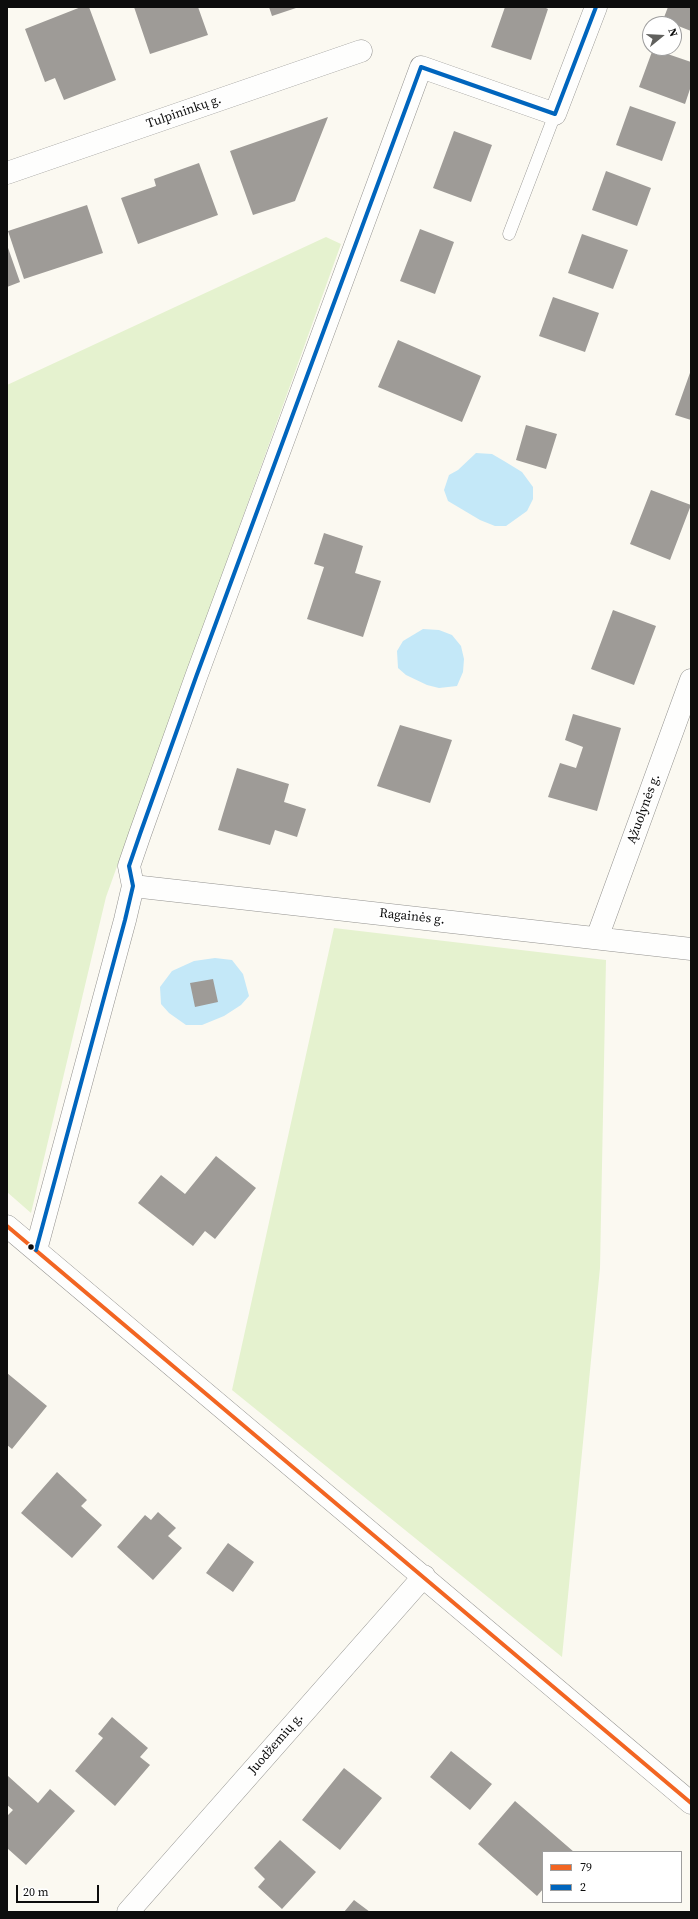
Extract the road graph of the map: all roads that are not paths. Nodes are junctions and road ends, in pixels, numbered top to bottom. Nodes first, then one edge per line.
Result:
1 (596, 7) edge
2 (361, 51) dead end
3 (555, 114) junction
4 (7, 173) edge
5 (509, 234) dead end
6 (691, 680) edge
7 (133, 886) junction
8 (597, 938) junction
9 (691, 949) edge
10 (7, 1226) edge
11 (36, 1250) junction
12 (424, 1576) junction
13 (691, 1803) edge
14 (128, 1912) edge

1 - 3 street
2 - 4 street, Tulpininkų g.
3 - 5 lane
3 - 7 street
6 - 8 street, Ąžuolynės g.
7 - 8 street, Ragainės g.
7 - 11 street
8 - 9 street, Ragainės g.
10 - 11 street
11 - 12 street
12 - 13 street
12 - 14 street, Juodžemių g.

